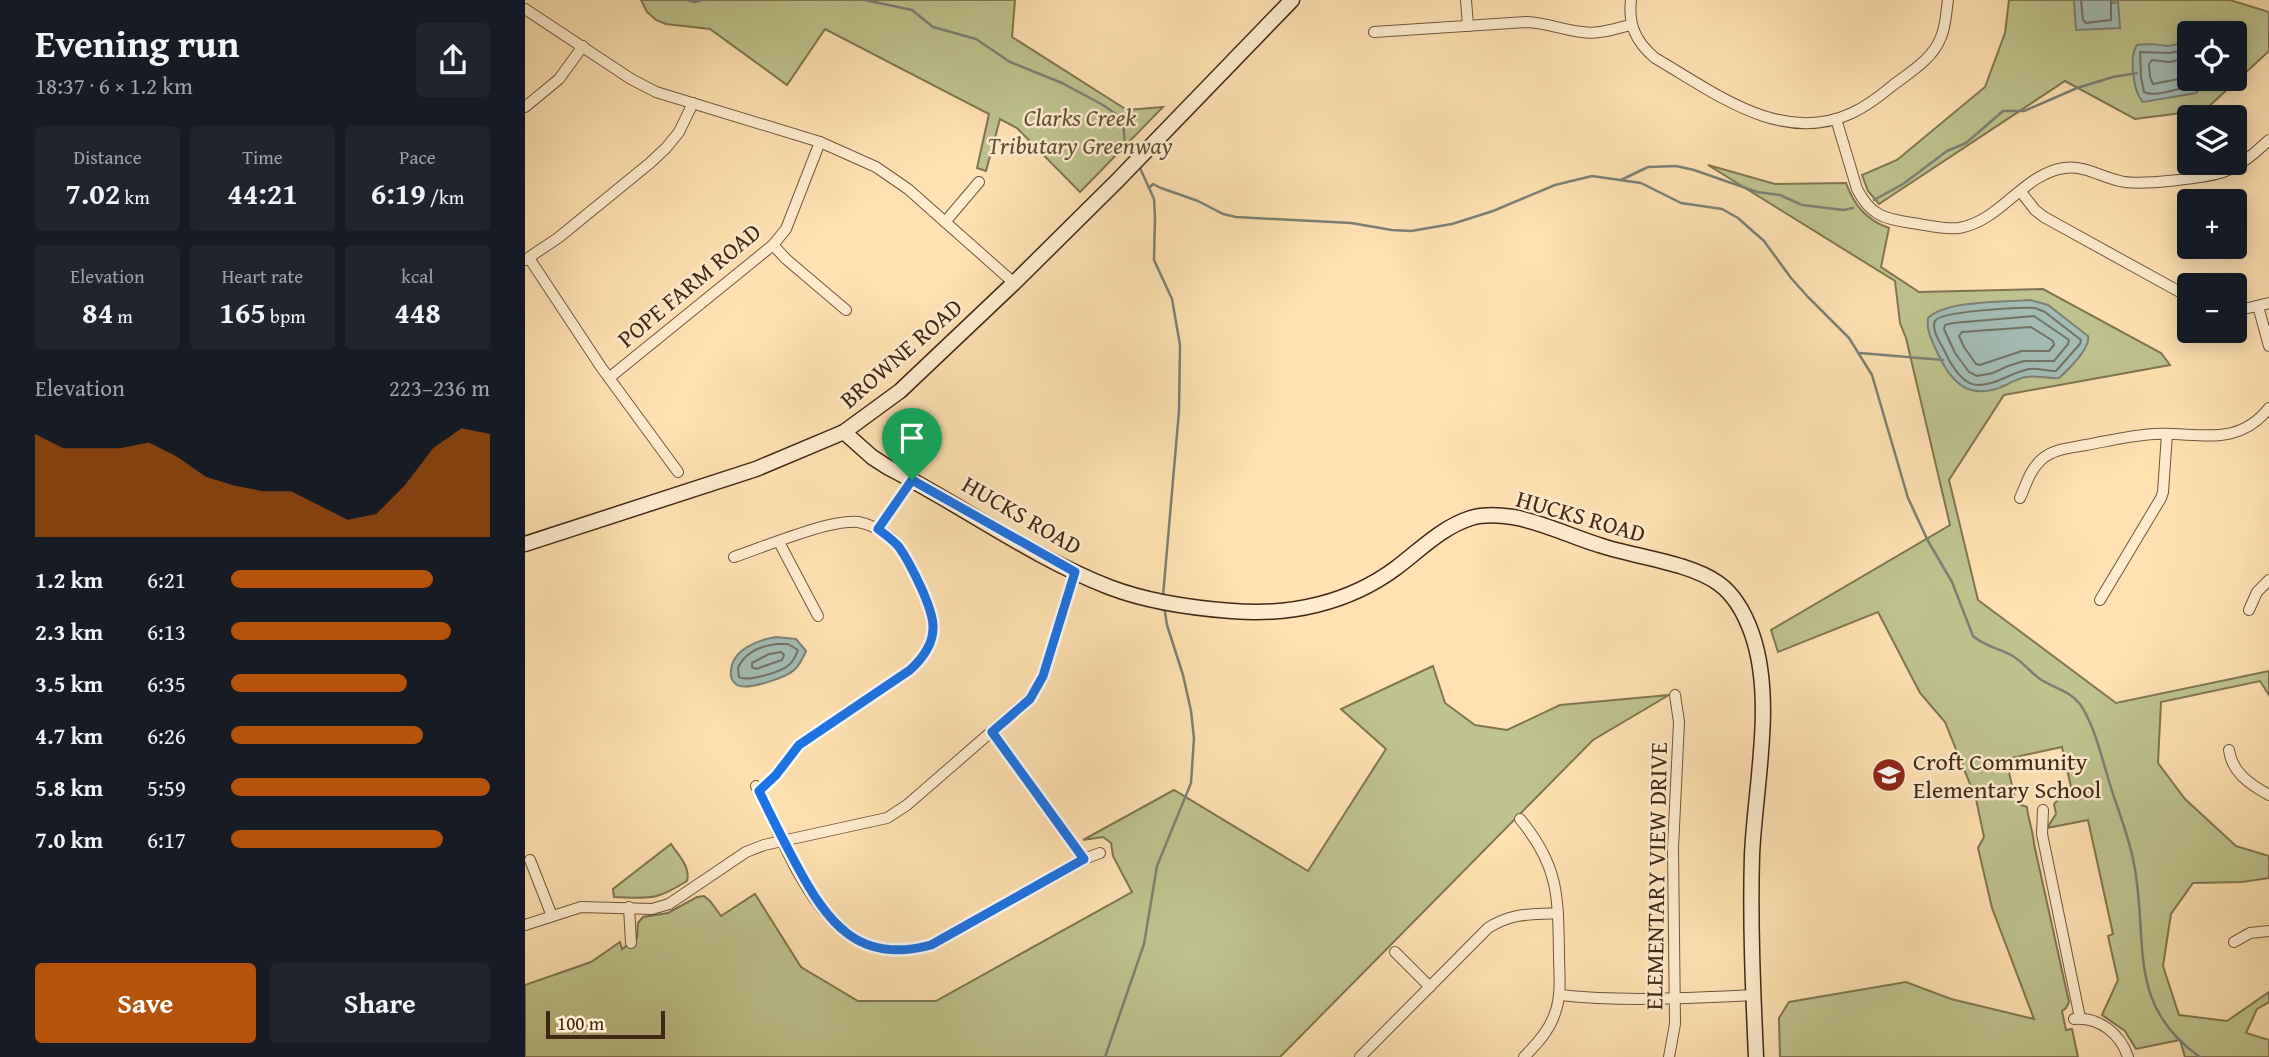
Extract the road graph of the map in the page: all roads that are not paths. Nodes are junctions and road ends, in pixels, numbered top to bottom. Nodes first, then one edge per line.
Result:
1 (1292, 0) edge
2 (1466, 0) edge
3 (1631, 0) edge
4 (1948, 0) edge
5 (525, 9) edge
6 (1632, 24) junction
7 (1468, 26) junction
8 (1374, 32) dead end
9 (583, 46) junction
10 (693, 103) junction
11 (525, 107) edge
12 (1836, 119) junction
13 (2269, 140) edge
14 (820, 142) junction
15 (979, 182) dead end
16 (2021, 192) junction
17 (944, 222) junction
18 (773, 245) junction
19 (527, 259) edge
20 (1014, 284) junction
21 (2177, 290) edge
22 (2264, 304) edge
23 (846, 310) dead end
24 (2269, 346) edge
25 (609, 378) junction
26 (2269, 408) edge
27 (844, 432) junction
28 (2167, 434) junction
29 (678, 472) dead end
30 (912, 480) junction
31 (2020, 498) dead end
32 (878, 529) junction
33 (779, 542) junction
34 (525, 544) edge
35 (734, 557) dead end
36 (1075, 572) junction
37 (2269, 580) edge
38 (2100, 600) dead end
39 (2249, 610) dead end
40 (818, 615) dead end
41 (1675, 695) dead end
42 (992, 732) junction
43 (2229, 750) dead end
44 (2269, 795) edge
45 (2043, 810) dead end
46 (1520, 819) dead end
47 (784, 842) junction
48 (1100, 853) dead end
49 (1084, 859) junction
50 (530, 860) dead end
51 (629, 907) junction
52 (1558, 913) junction
53 (552, 916) junction
54 (525, 925) edge
55 (2269, 931) edge
56 (2234, 942) dead end
57 (631, 943) dead end
58 (1395, 952) dead end
59 (1430, 987) junction
60 (1560, 995) junction
61 (1754, 995) junction
62 (1675, 998) junction
63 (1360, 1057) edge
64 (1524, 1057) edge
65 (1669, 1057) edge
66 (1756, 1057) edge
67 (2128, 1057) edge

1 - 20 main road, BROWNE ROAD
2 - 7 street
3 - 6 street
4 - 12 street
5 - 9 street
6 - 7 street
6 - 12 street
7 - 8 street
9 - 10 street
9 - 11 street
10 - 14 street
10 - 19 street
12 - 16 street
13 - 16 street
14 - 17 street
14 - 18 street, POPE FARM ROAD
15 - 17 street
16 - 21 street
17 - 20 street
18 - 23 street
18 - 25 street, POPE FARM ROAD
19 - 25 street
20 - 27 main road, BROWNE ROAD
22 - 24 street
25 - 29 street
26 - 28 street
27 - 30 main road, HUCKS ROAD
27 - 34 main road, BROWNE ROAD
28 - 31 street
28 - 38 street
30 - 32 street
30 - 36 main road, HUCKS ROAD
32 - 33 street
32 - 47 street
33 - 35 street
33 - 40 street
36 - 42 street
36 - 61 main road, HUCKS ROAD
37 - 39 street
41 - 62 street, ELEMENTARY VIEW DRIVE
42 - 47 street
42 - 49 street
43 - 44 street
45 - 67 street
46 - 52 street
47 - 49 street
47 - 51 street
48 - 49 street
50 - 53 street
51 - 53 street
51 - 57 street
52 - 59 street
52 - 60 street
53 - 54 street
55 - 56 street
58 - 59 street
59 - 63 street
60 - 62 street
60 - 64 street
61 - 62 street
61 - 66 main road, HUCKS ROAD
62 - 65 street, ELEMENTARY VIEW DRIVE

